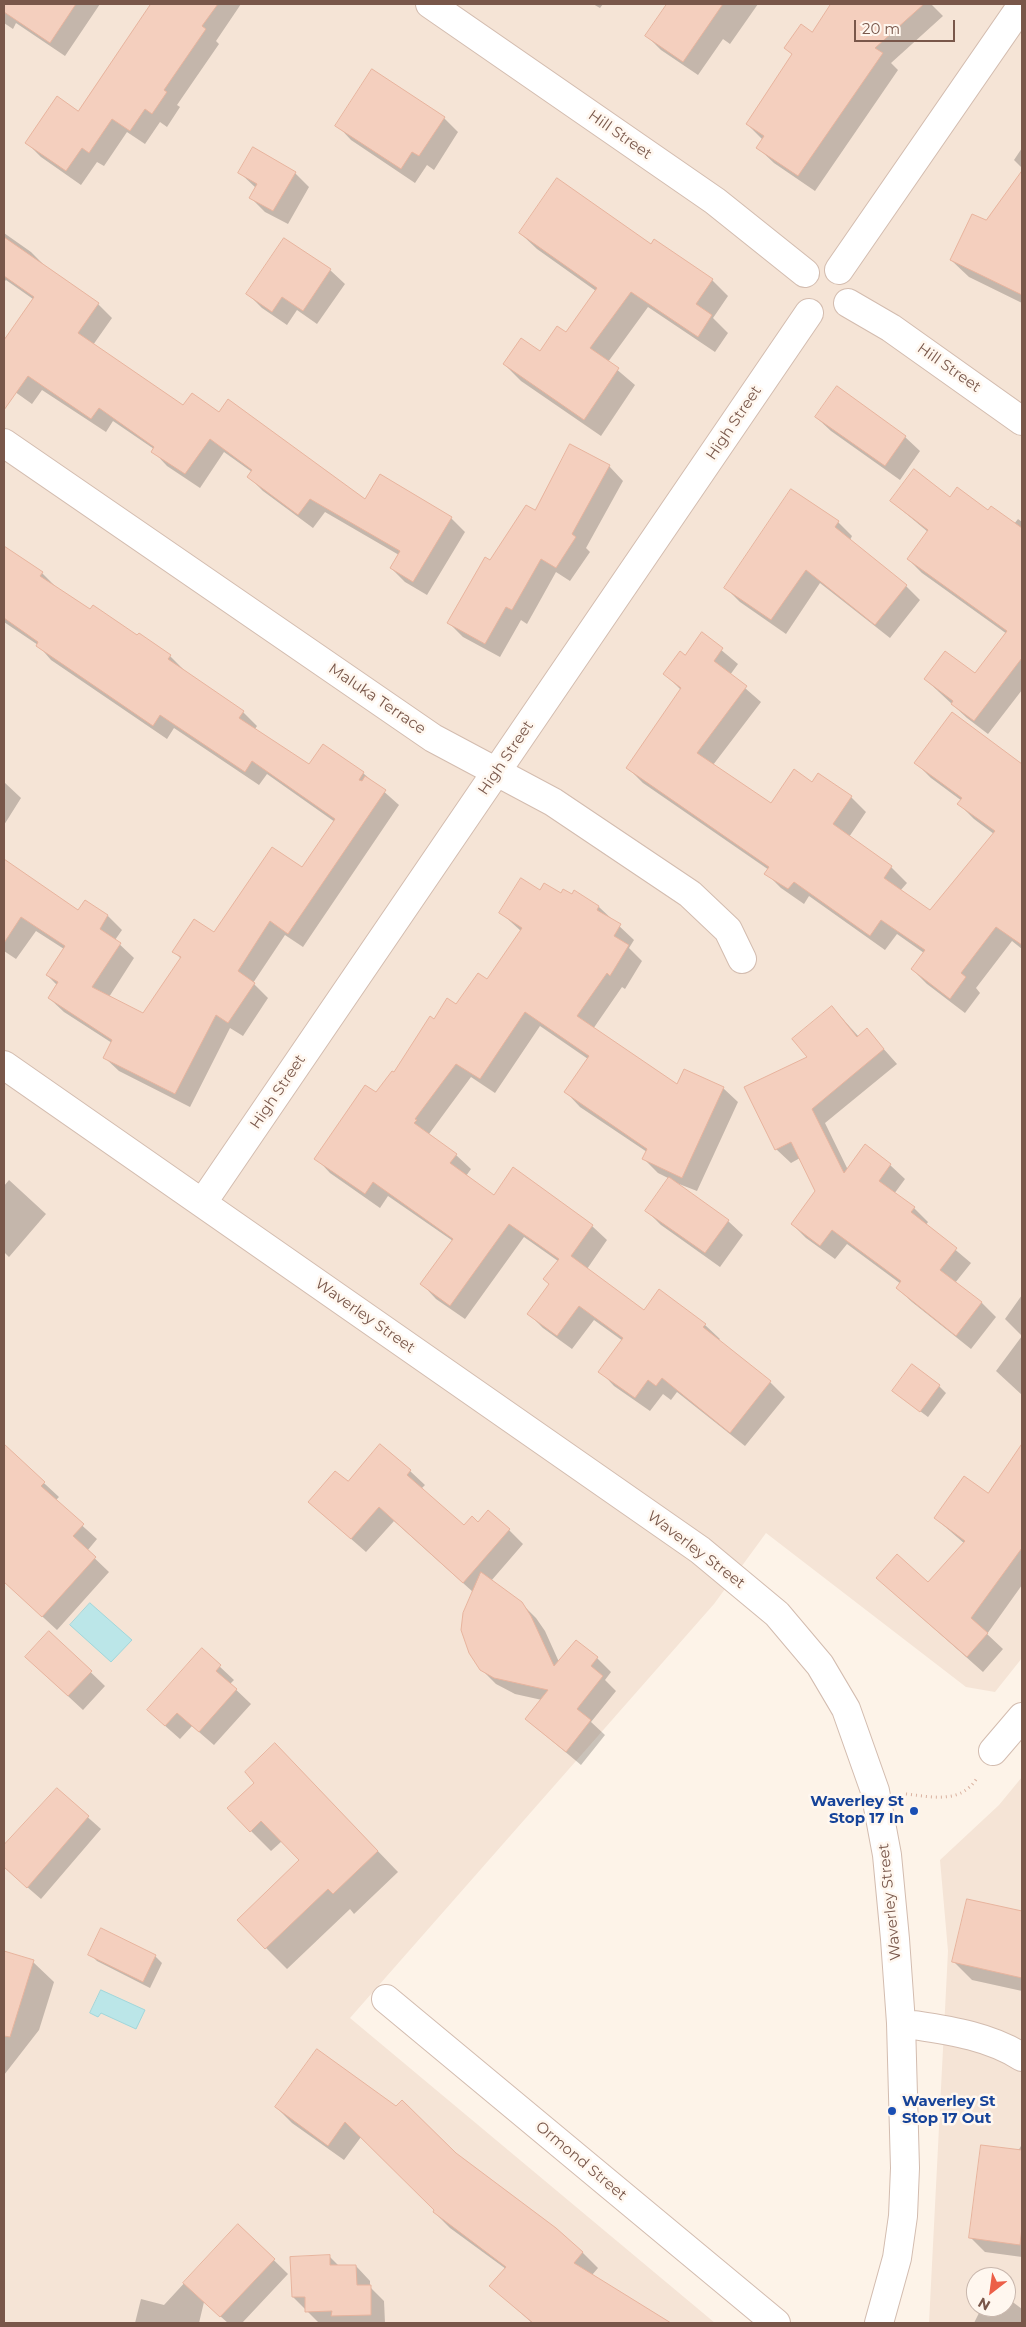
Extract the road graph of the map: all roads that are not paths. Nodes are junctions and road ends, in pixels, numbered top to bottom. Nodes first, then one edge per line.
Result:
1 (430, 4) edge
2 (1022, 5) edge
3 (839, 270) junction
4 (805, 273) junction
5 (848, 303) junction
6 (809, 313) junction
7 (1022, 421) edge
8 (4, 443) edge
9 (496, 772) junction
10 (742, 959) dead end
11 (4, 1065) edge
12 (203, 1202) junction
13 (1022, 1716) edge
14 (993, 1751) dead end
15 (386, 1999) dead end
16 (901, 2023) junction
17 (1022, 2057) edge
18 (776, 2323) edge
19 (879, 2323) edge

1 - 4 street, Hill Street
2 - 3 street
3 - 4 street
3 - 5 street
4 - 6 street
5 - 6 street
5 - 7 street, Hill Street
6 - 9 street, High Street
8 - 9 street, Maluka Terrace
9 - 10 street, Maluka Terrace
9 - 12 street, High Street
11 - 12 street, Waverley Street
12 - 16 street, Waverley Street
13 - 14 street
15 - 18 street, Ormond Street
16 - 17 street
16 - 19 street, Waverley Street

